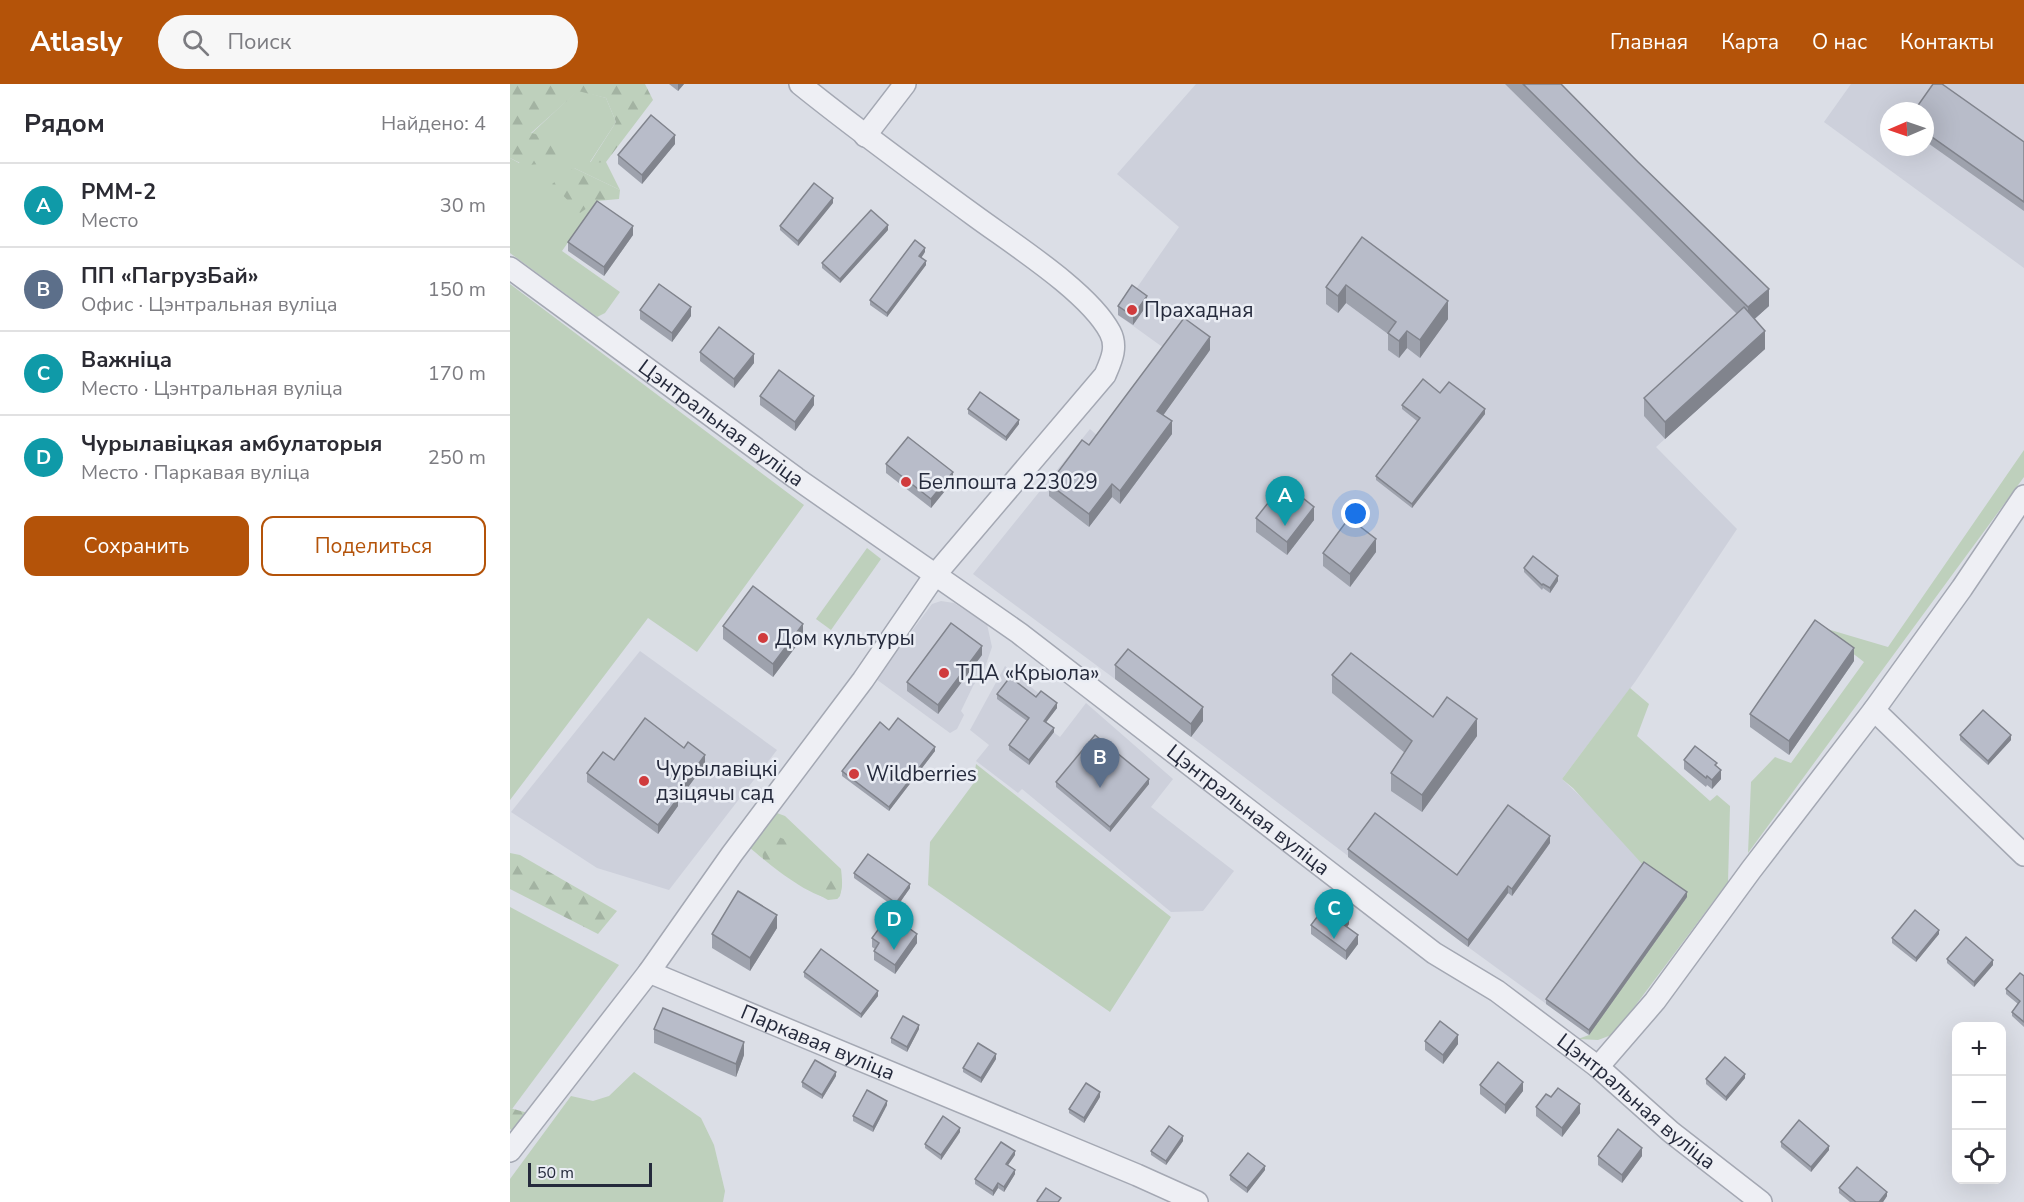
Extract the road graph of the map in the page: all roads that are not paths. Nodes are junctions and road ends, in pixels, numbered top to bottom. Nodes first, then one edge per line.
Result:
1 (800, 84) edge
2 (905, 84) edge
3 (865, 136) junction
4 (510, 268) edge
5 (2024, 496) edge
6 (934, 575) junction
7 (1874, 710) junction
8 (2024, 855) edge
9 (649, 972) junction
10 (1598, 1067) junction
11 (510, 1151) edge
12 (1197, 1202) edge
13 (1761, 1202) edge

1 - 3 street
2 - 3 street
3 - 6 street
4 - 6 street, Цэнтральная вуліца
5 - 7 street
6 - 9 street
6 - 10 street, Цэнтральная вуліца
7 - 8 street
7 - 10 street
9 - 11 street
9 - 12 street, Паркавая вуліца
10 - 13 street, Цэнтральная вуліца

